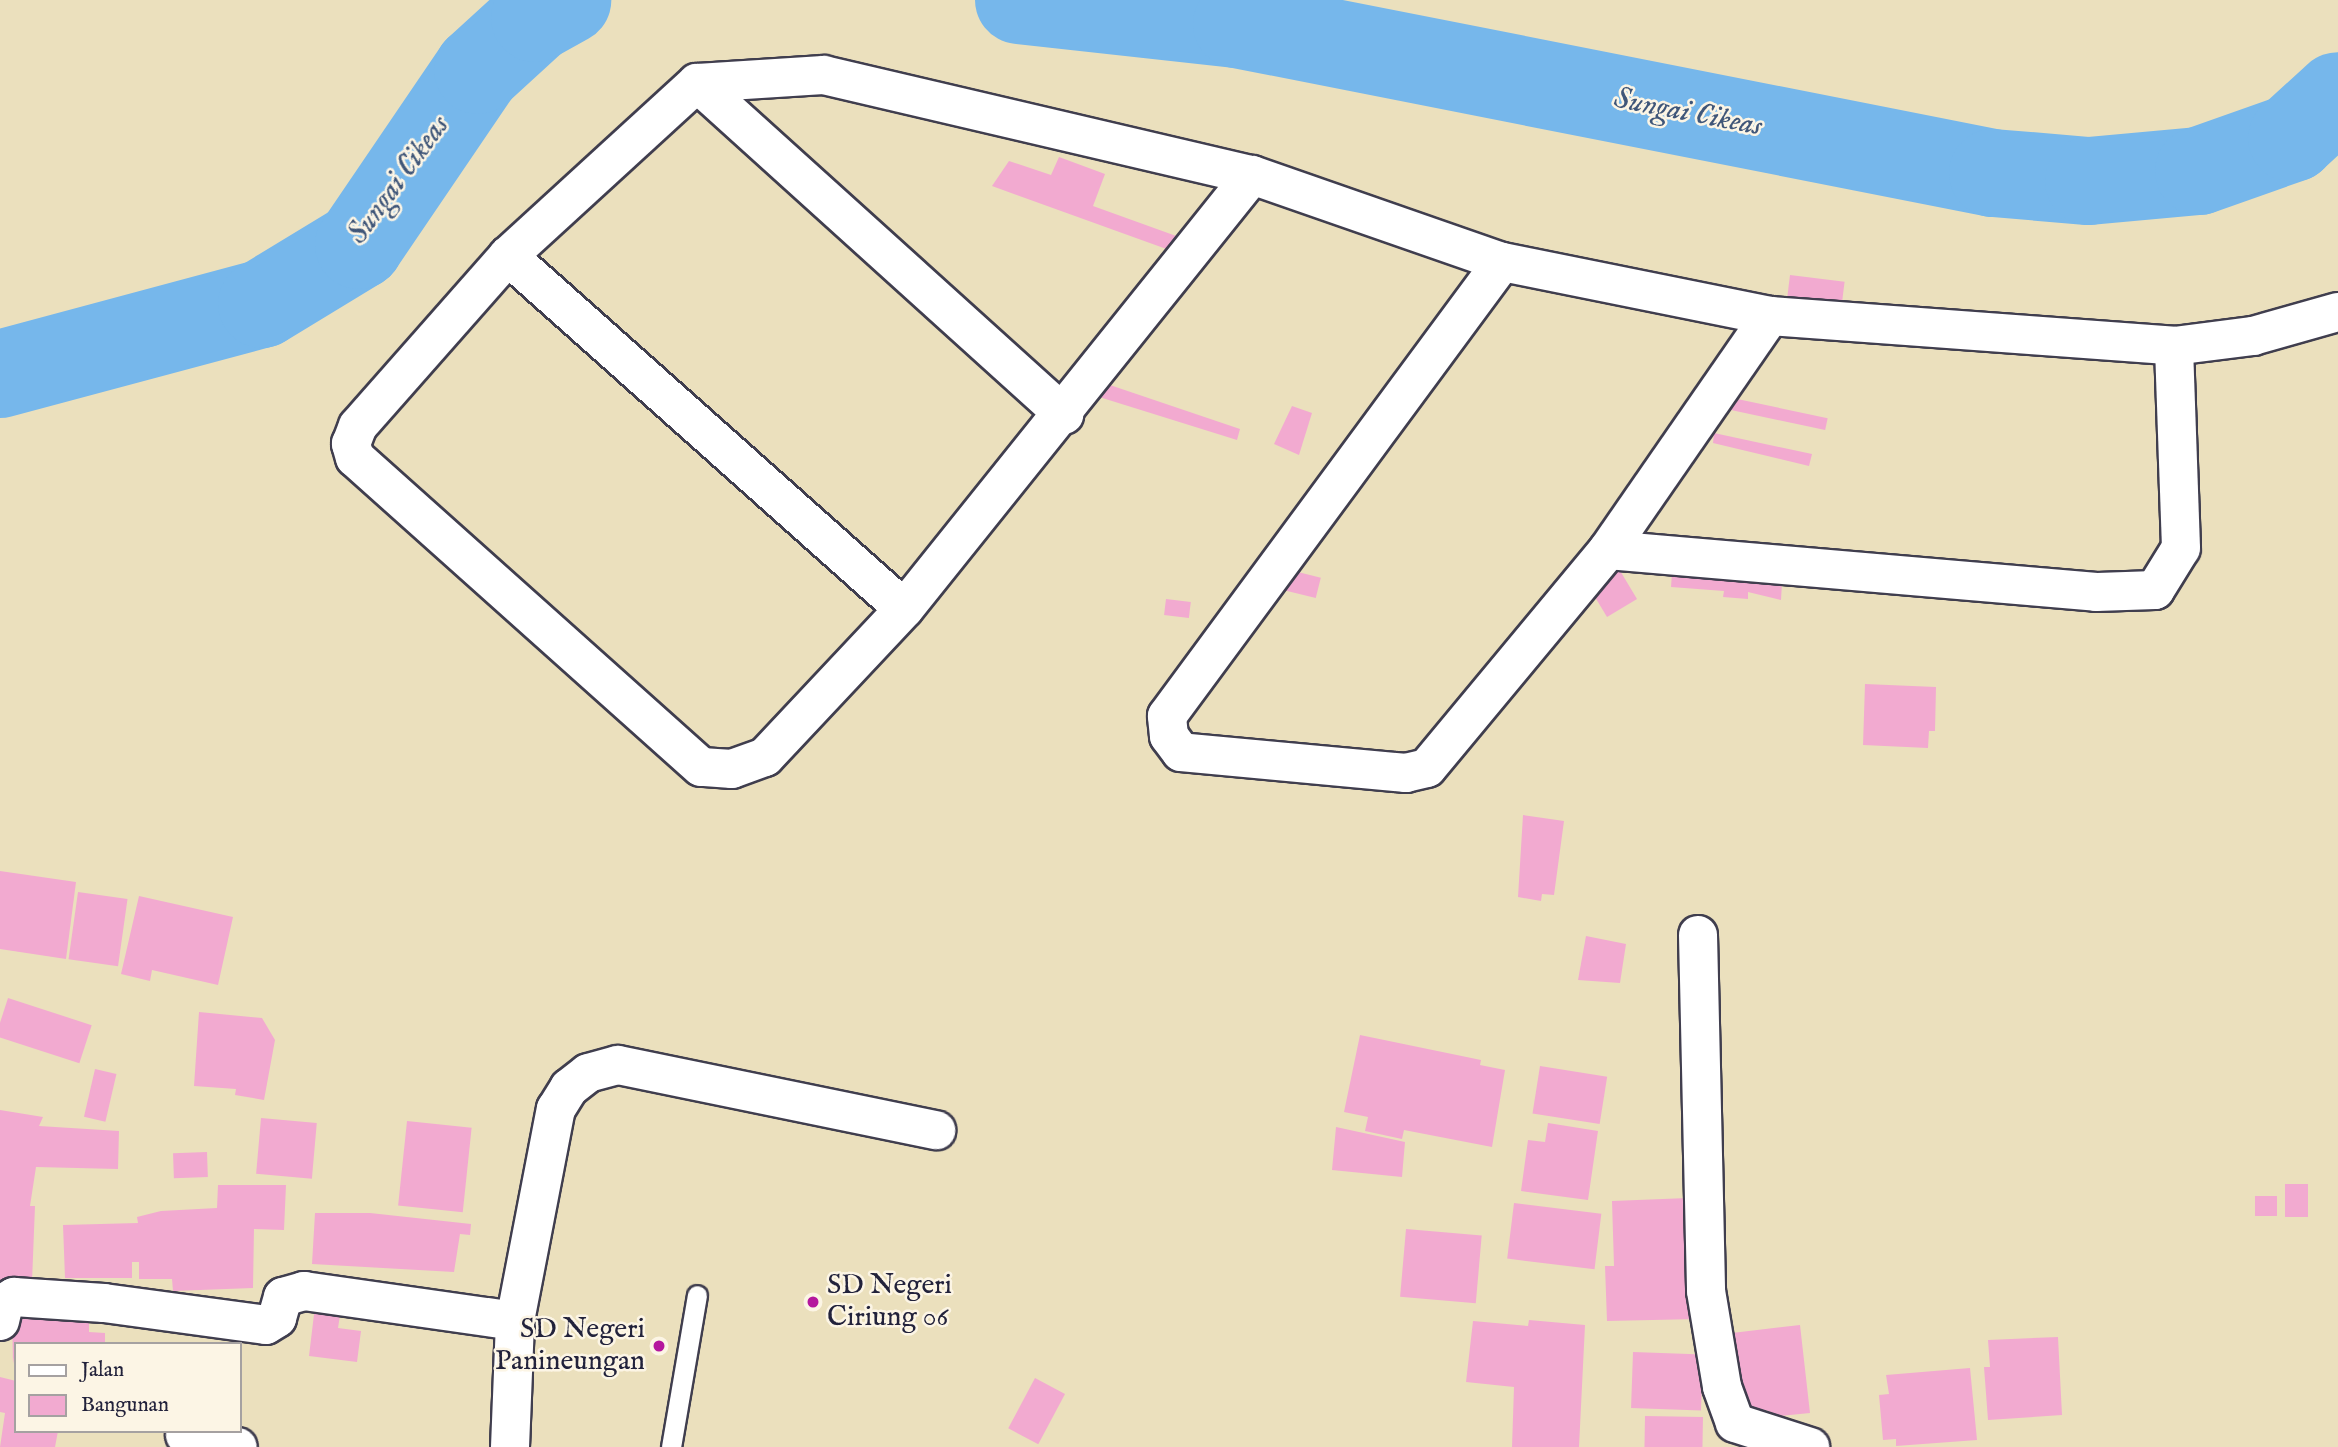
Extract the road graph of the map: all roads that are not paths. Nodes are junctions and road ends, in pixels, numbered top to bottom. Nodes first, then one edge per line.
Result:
1 (697, 83) junction
2 (1252, 175) junction
3 (509, 256) junction
4 (1502, 262) junction
5 (2338, 312) edge
6 (1770, 316) junction
7 (2174, 346) junction
8 (1063, 415) junction
9 (1608, 551) junction
10 (904, 609) junction
11 (1698, 935) dead end
12 (936, 1130) dead end
13 (697, 1295) dead end
14 (0, 1321) edge
15 (515, 1321) junction
16 (186, 1435) dead end
17 (238, 1447) edge
18 (510, 1447) edge
19 (671, 1447) edge
20 (1810, 1447) edge

1 - 2 street
1 - 3 street
1 - 8 street
2 - 4 street
2 - 8 street
3 - 10 street
3 - 10 street
4 - 6 street
4 - 9 street
5 - 7 street
6 - 7 street
6 - 9 street
7 - 9 street
8 - 10 street
11 - 20 street
12 - 15 street
13 - 19 lane
14 - 15 street
15 - 18 street
16 - 17 street

